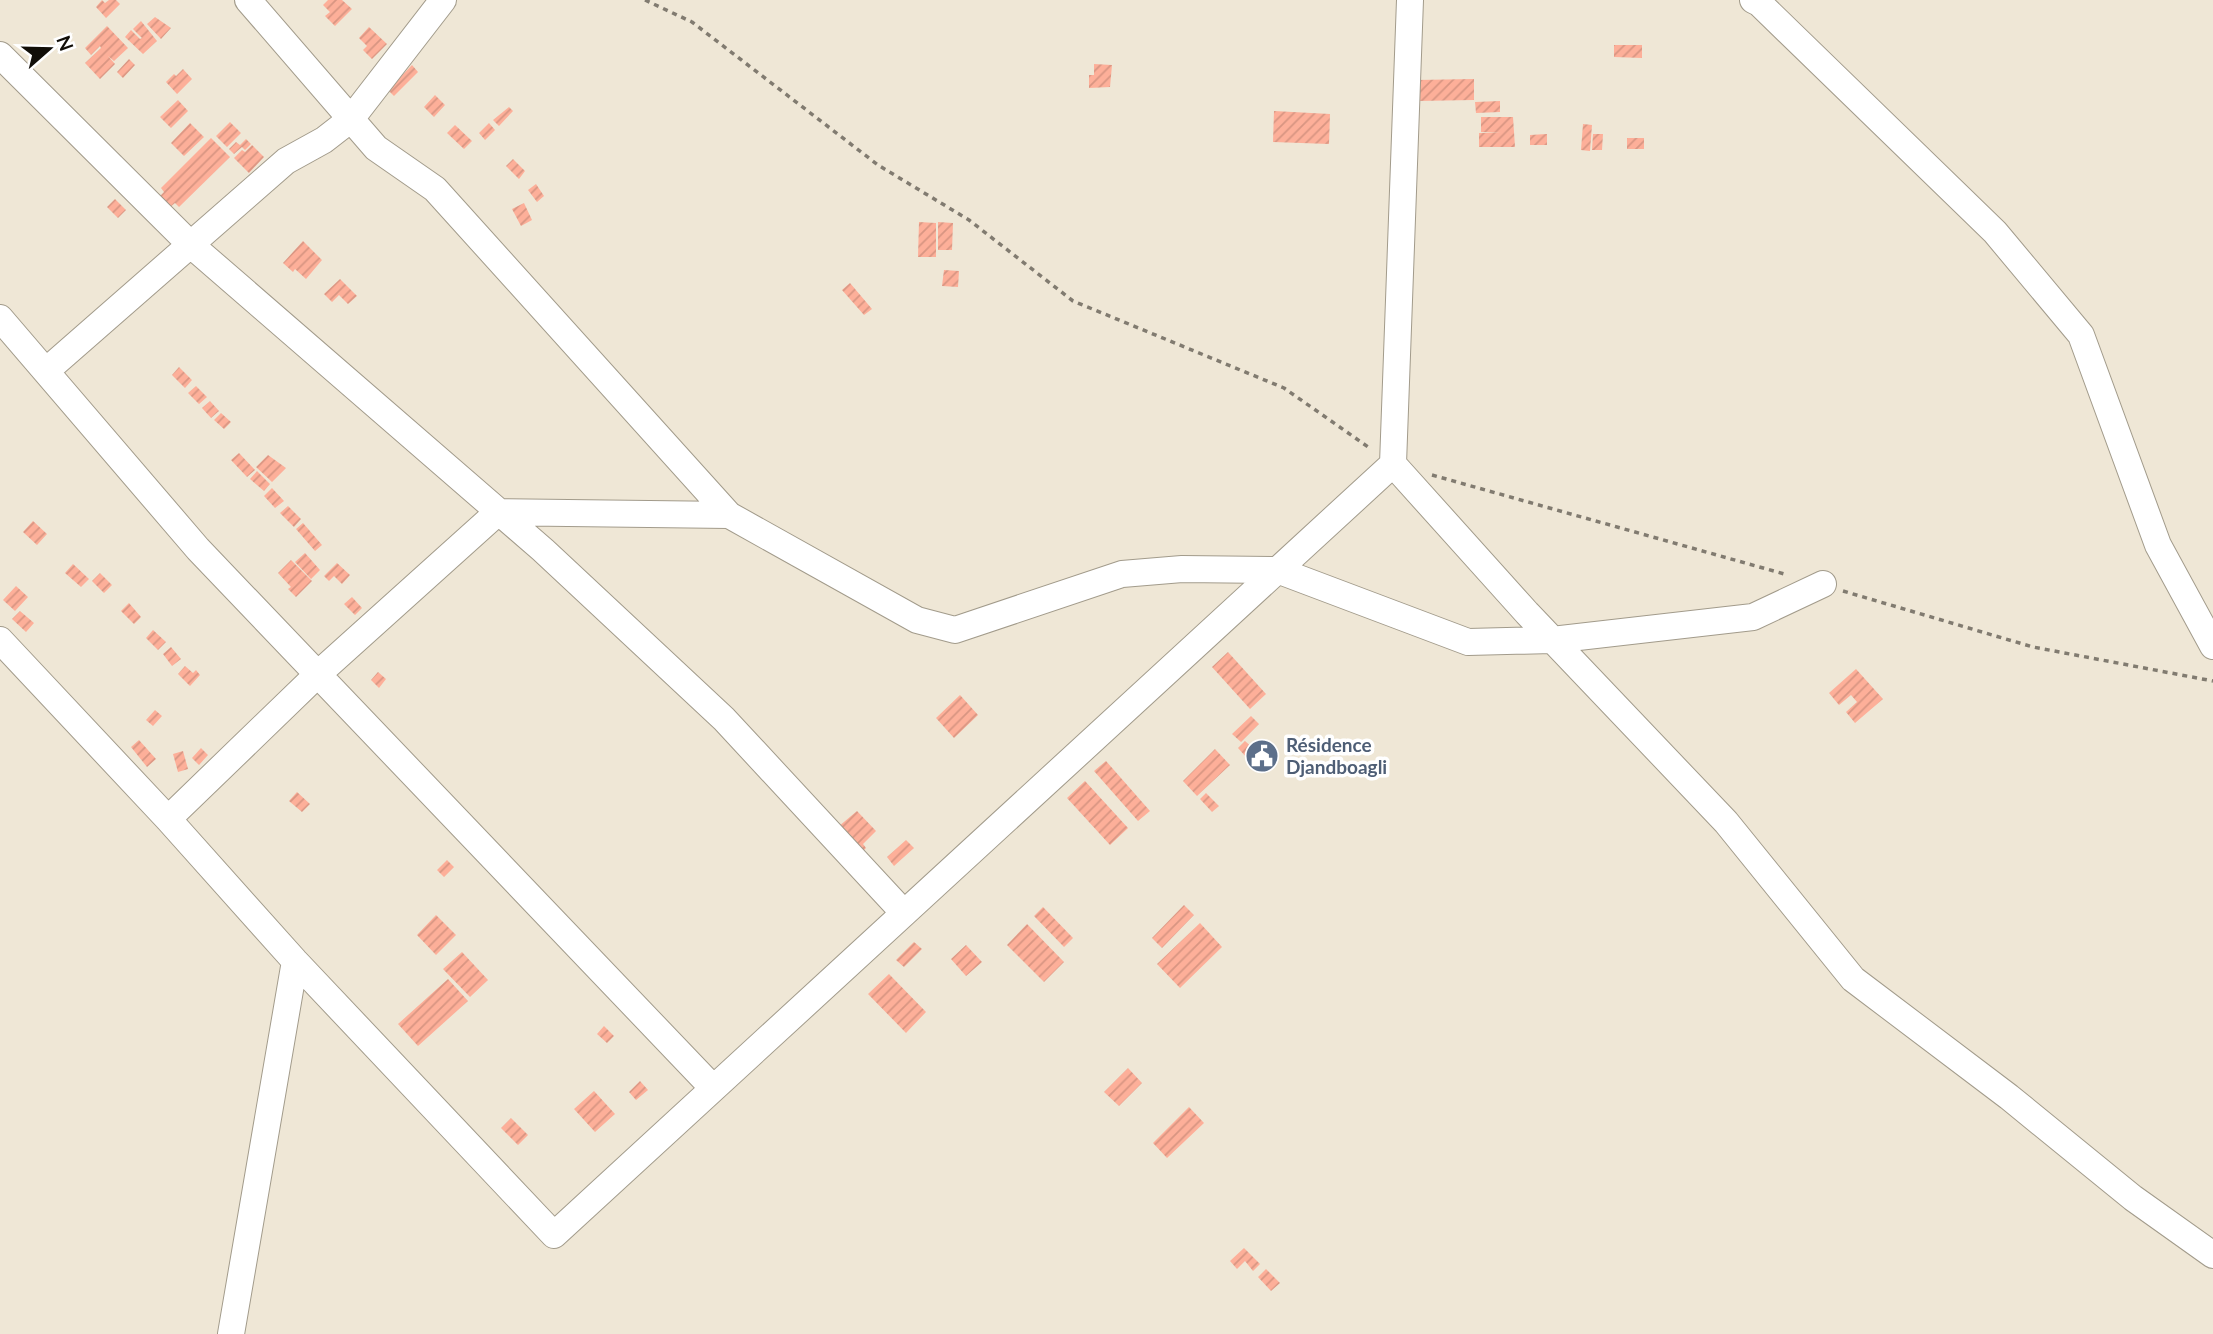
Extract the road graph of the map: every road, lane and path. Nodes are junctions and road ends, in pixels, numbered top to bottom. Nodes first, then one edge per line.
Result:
1 (248, 0) edge
2 (443, 0) edge
3 (1410, 0) edge
4 (1753, 0) edge
5 (0, 55) edge
6 (351, 119) junction
7 (191, 245) junction
8 (0, 318) edge
9 (46, 371) junction
10 (1393, 464) junction
11 (498, 512) junction
12 (729, 515) junction
13 (1277, 570) junction
14 (1823, 584) dead end
15 (0, 640) edge
16 (1552, 640) junction
17 (2213, 646) edge
18 (318, 674) junction
19 (168, 819) junction
20 (904, 913) junction
21 (295, 961) junction
22 (713, 1088) junction
23 (2213, 1255) edge
24 (231, 1334) edge

1 - 6 street
2 - 6 street
3 - 10 street
4 - 17 street
5 - 7 street
6 - 7 street
6 - 12 street
7 - 9 street
7 - 11 street
8 - 9 street
9 - 18 street
10 - 13 street
10 - 16 street
11 - 12 street
11 - 18 street
11 - 20 street
12 - 13 street
13 - 16 street
13 - 20 street
14 - 16 street
15 - 19 street
16 - 23 street
18 - 19 street
18 - 22 street
19 - 21 street
20 - 22 street
21 - 22 street
21 - 24 street

